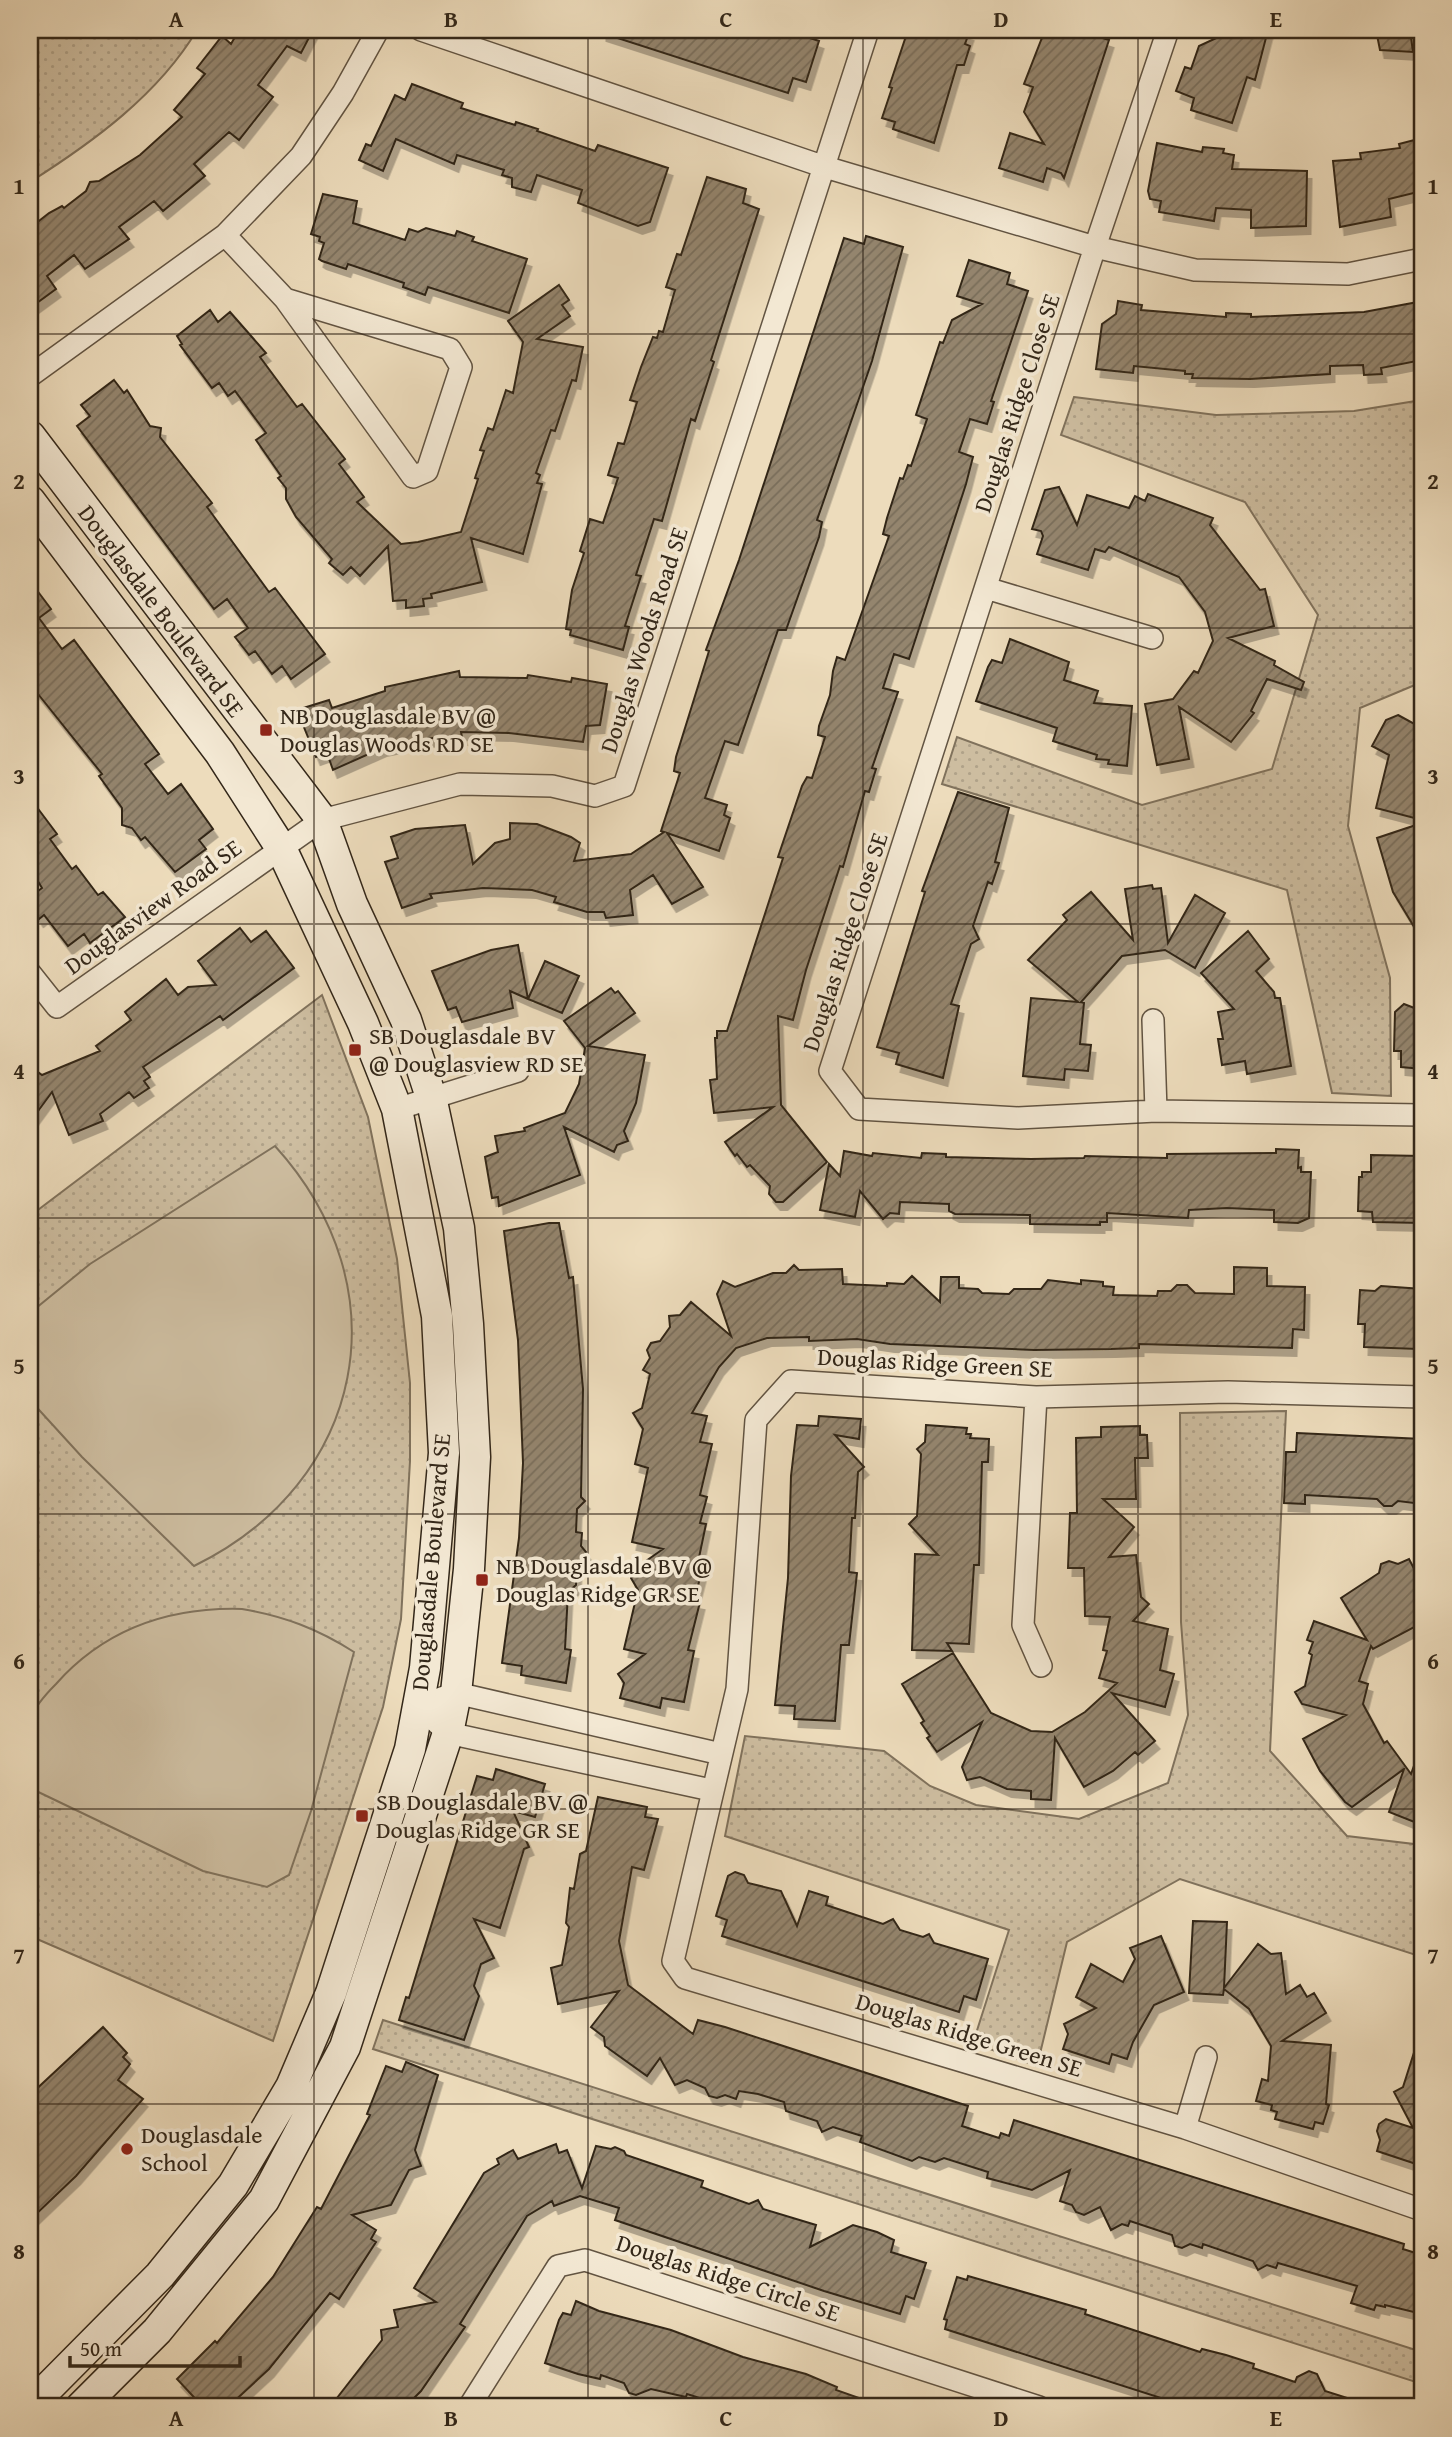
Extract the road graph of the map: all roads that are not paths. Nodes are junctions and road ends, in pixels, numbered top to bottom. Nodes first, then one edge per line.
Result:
1 (379, 30) edge
2 (421, 30) edge
3 (868, 30) edge
4 (1168, 30) edge
5 (825, 167) junction
6 (225, 235) junction
7 (1094, 247) junction
8 (1422, 258) edge
9 (285, 299) junction
10 (30, 376) edge
11 (30, 436) edge
12 (30, 501) edge
13 (986, 588) junction
14 (1152, 638) dead end
15 (322, 821) junction
16 (281, 848) junction
17 (30, 972) edge
18 (1153, 1020) dead end
19 (519, 1071) dead end
20 (431, 1097) junction
21 (397, 1109) junction
22 (1156, 1111) junction
23 (1422, 1115) edge
24 (1035, 1396) junction
25 (1422, 1397) edge
26 (1041, 1666) dead end
27 (456, 1693) junction
28 (419, 1706) junction
29 (448, 1733) junction
30 (720, 1754) junction
31 (711, 1790) junction
32 (1206, 2057) dead end
33 (1185, 2128) junction
34 (1422, 2210) edge
35 (30, 2406) edge
36 (81, 2407) edge
37 (469, 2407) edge
38 (1039, 2407) edge

1 - 6 street
2 - 5 street
3 - 5 street
4 - 7 street, Douglas Ridge Close SE
5 - 7 street
5 - 15 street, Douglas Woods Road SE
6 - 9 street
6 - 10 street
7 - 8 street
7 - 13 street, Douglas Ridge Close SE
9 - 9 street
11 - 15 street, Douglasdale Boulevard SE
12 - 16 street, Douglasdale Boulevard SE
13 - 14 street
13 - 22 street, Douglas Ridge Close SE
15 - 16 street, Douglas Woods Road SE
15 - 20 street, Douglasdale Boulevard SE
16 - 17 street, Douglasview Road SE
16 - 21 street, Douglasdale Boulevard SE
18 - 22 street
19 - 20 street
20 - 21 street
20 - 27 street, Douglasdale Boulevard SE
21 - 28 street, Douglasdale Boulevard SE
22 - 23 street, Douglas Ridge Close SE
24 - 25 street, Douglas Ridge Green SE
24 - 26 street
24 - 30 street, Douglas Ridge Green SE
27 - 28 street
27 - 29 street, Douglasdale Boulevard SE
27 - 30 street
28 - 29 street
28 - 35 street, Douglasdale Boulevard SE
29 - 31 street
29 - 36 street, Douglasdale Boulevard SE
30 - 31 street, Douglas Ridge Green SE
31 - 33 street, Douglas Ridge Green SE
32 - 33 street
33 - 34 street, Douglas Ridge Green SE
37 - 38 street, Douglas Ridge Circle SE

